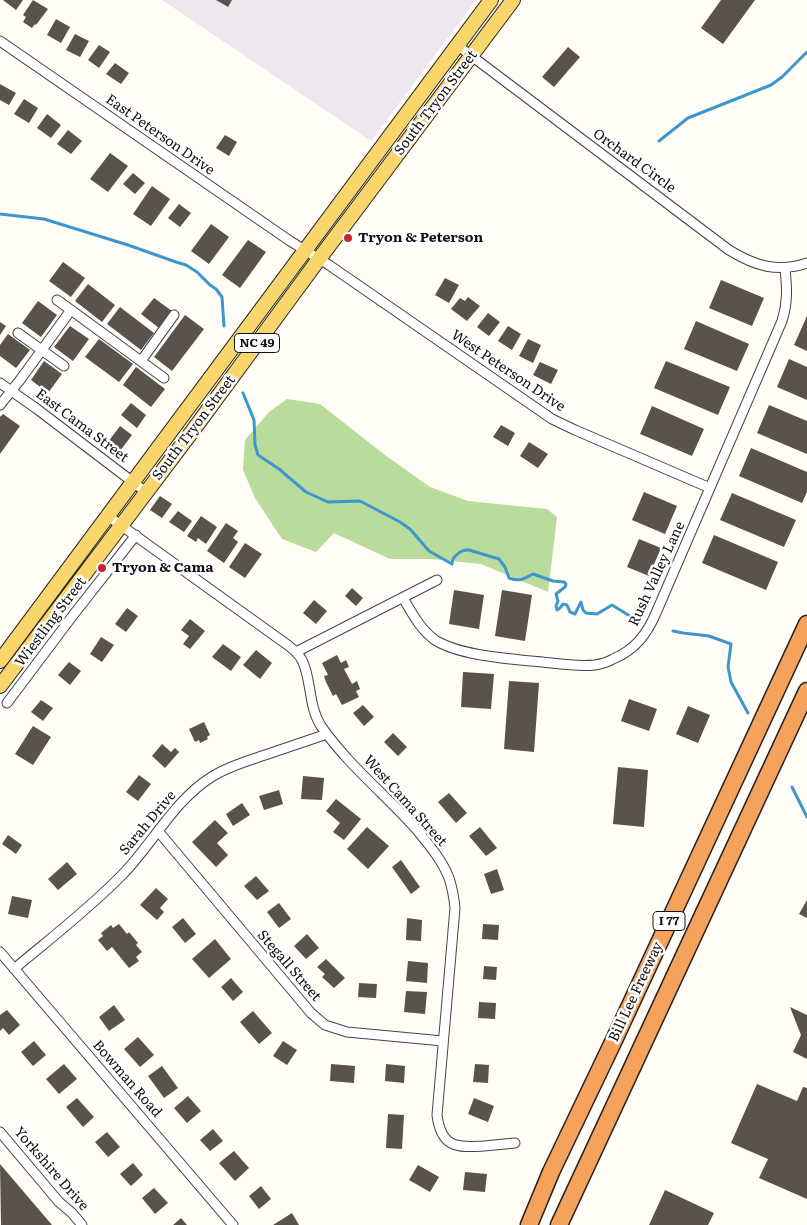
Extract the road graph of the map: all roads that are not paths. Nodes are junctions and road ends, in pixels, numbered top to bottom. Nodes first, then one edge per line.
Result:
1 (491, 0) edge
2 (513, 0) edge
3 (0, 41) edge
4 (457, 46) junction
5 (471, 56) junction
6 (305, 251) junction
7 (319, 259) junction
8 (807, 263) edge
9 (785, 268) junction
10 (56, 300) dead end
11 (71, 310) junction
12 (174, 315) dead end
13 (18, 333) dead end
14 (42, 351) junction
15 (141, 361) junction
16 (64, 366) dead end
17 (164, 378) dead end
18 (0, 382) edge
19 (11, 390) junction
20 (0, 405) edge
21 (133, 482) junction
22 (710, 488) junction
23 (146, 492) junction
24 (108, 516) junction
25 (121, 525) junction
26 (136, 535) junction
27 (437, 580) dead end
28 (404, 598) junction
29 (807, 624) edge
30 (296, 652) junction
31 (0, 661) edge
32 (0, 686) edge
33 (807, 691) edge
34 (8, 703) dead end
35 (327, 734) junction
36 (158, 831) junction
37 (0, 952) edge
38 (14, 969) junction
39 (443, 1042) junction
40 (0, 1132) edge
41 (515, 1143) dead end
42 (82, 1225) edge
43 (232, 1225) edge
44 (529, 1225) edge
45 (559, 1225) edge

1 - 4 main road, South Tryon Street / NC 49
2 - 5 main road, South Tryon Street / NC 49
3 - 6 street, East Peterson Drive
4 - 5 street, Orchard Circle
4 - 6 main road, South Tryon Street / NC 49
5 - 7 main road, South Tryon Street / NC 49
5 - 9 street, Orchard Circle
6 - 7 street, West Peterson Drive
6 - 21 main road, South Tryon Street / NC 49
7 - 22 street, West Peterson Drive
7 - 23 main road, South Tryon Street / NC 49
8 - 9 street, Orchard Circle
9 - 22 street, Rush Valley Lane
10 - 11 street
11 - 14 street
11 - 15 street
12 - 15 street
13 - 14 street
14 - 16 street
14 - 19 street
15 - 17 street
18 - 19 street, East Cama Street
19 - 20 street
19 - 21 street, East Cama Street
21 - 23 street, East Cama Street
21 - 24 main road, South Tryon Street / NC 49
22 - 28 street, Rush Valley Lane
23 - 25 main road, South Tryon Street / NC 49
24 - 25 street, West Cama Street
24 - 31 main road, South Tryon Street / NC 49
25 - 26 street, West Cama Street
25 - 32 main road, South Tryon Street / NC 49
26 - 30 street, West Cama Street
26 - 34 street, Wiestling Street
27 - 28 street
28 - 30 street
29 - 44 highway, Bill Lee Freeway / I 77
30 - 35 street, West Cama Street
33 - 45 highway, Bill Lee Freeway / I 77
35 - 36 street, Sarah Drive
35 - 39 street, West Cama Street
36 - 38 street, Sarah Drive
36 - 39 street, Stegall Street
37 - 38 street, Bowman Road
38 - 43 street, Bowman Road
39 - 41 street, West Cama Street
40 - 42 street, Yorkshire Drive

